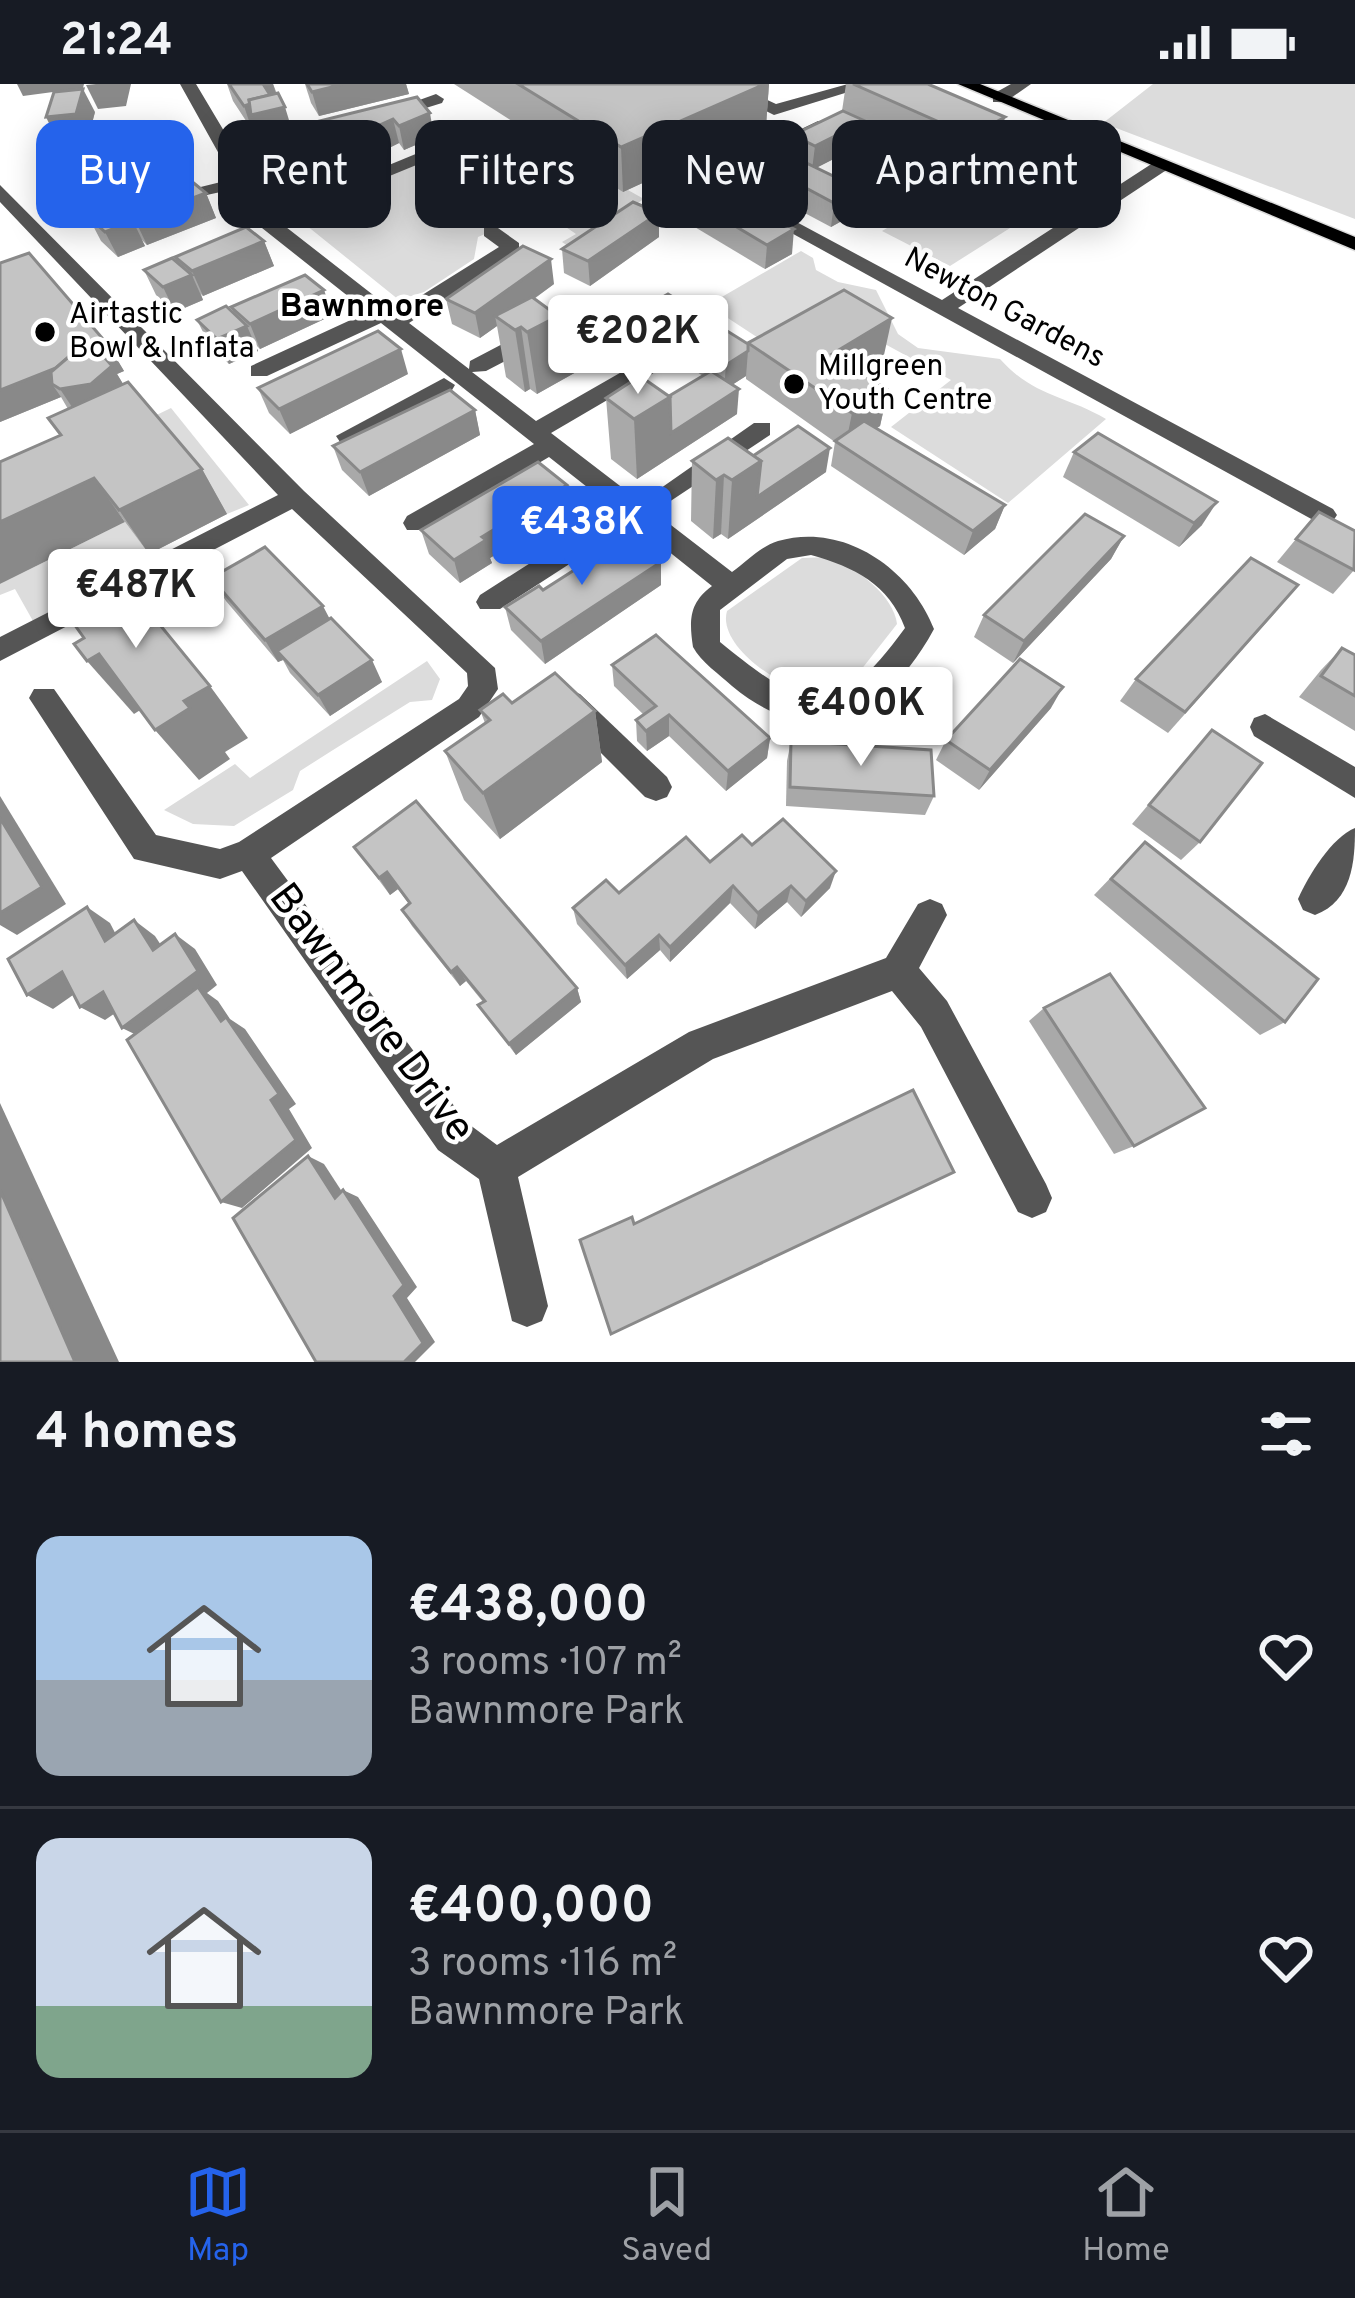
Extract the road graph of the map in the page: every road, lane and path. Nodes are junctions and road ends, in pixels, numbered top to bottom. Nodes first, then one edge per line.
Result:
1 (188, 84) edge
2 (720, 84) edge
3 (796, 84) edge
4 (866, 84) edge
5 (966, 84) edge
6 (1023, 84) edge
7 (885, 94) edge
8 (818, 98) junction
9 (1000, 98) junction
10 (436, 99) dead end
11 (376, 118) edge
12 (466, 118) dead end
13 (940, 118) edge
14 (945, 120) edge
15 (218, 124) edge
16 (818, 126) edge
17 (1162, 165) junction
18 (391, 170) edge
19 (0, 191) edge
20 (276, 228) edge
21 (491, 232) dead end
22 (1355, 244) edge
23 (313, 274) edge
24 (292, 284) edge
25 (941, 310) junction
26 (389, 318) junction
27 (556, 325) edge
28 (654, 363) dead end
29 (478, 366) dead end
30 (259, 371) dead end
31 (444, 386) dead end
32 (762, 429) dead end
33 (348, 436) edge
34 (543, 439) junction
35 (295, 497) junction
36 (652, 503) dead end
37 (1324, 515) edge
38 (616, 521) dead end
39 (416, 524) dead end
40 (732, 587) junction
41 (490, 602) dead end
42 (0, 650) edge
43 (557, 691) edge
44 (44, 698) dead end
45 (1265, 727) dead end
46 (1355, 784) edge
47 (656, 787) dead end
48 (1355, 843) edge
49 (249, 854) junction
50 (1315, 899) dead end
51 (930, 915) dead end
52 (898, 971) junction
53 (496, 1168) junction
54 (1031, 1198) dead end
55 (527, 1306) dead end

1 - 15 street
2 - 8 street
3 - 8 street
4 - 7 street
4 - 8 street
5 - 9 main road
6 - 9 street
9 - 17 main road
10 - 11 street
12 - 18 street
13 - 14 street
16 - 25 street, Newton Gardens
17 - 22 main road
17 - 25 street
19 - 35 street
20 - 26 street
21 - 26 street
23 - 24 street
25 - 37 street, Newton Gardens
26 - 30 street
26 - 34 street
27 - 29 street
28 - 34 street
31 - 33 street
32 - 36 street
34 - 39 street
34 - 40 street
35 - 42 street
35 - 49 street, Bawnmore Drive
38 - 41 street
40 - 40 street
43 - 47 street
44 - 49 street, Bawnmore Drive
45 - 46 street
48 - 50 street
49 - 53 street, Bawnmore Drive
51 - 52 street
52 - 53 street, Bawnmore Drive
52 - 54 street
53 - 55 street, Bawnmore Drive

